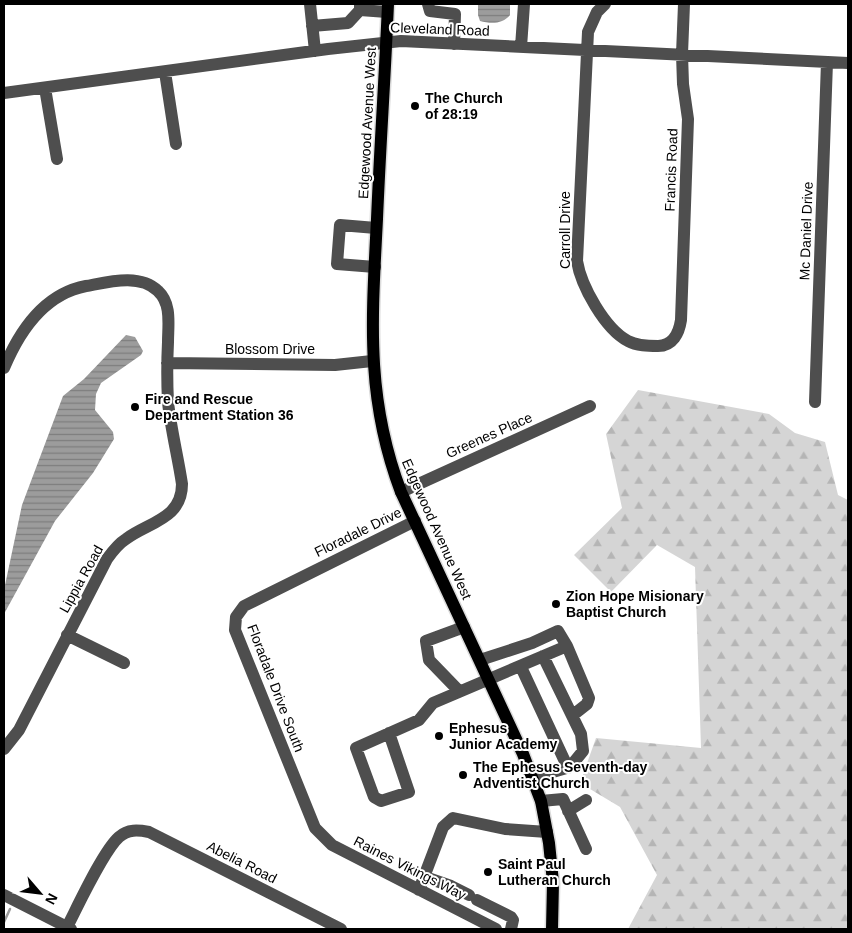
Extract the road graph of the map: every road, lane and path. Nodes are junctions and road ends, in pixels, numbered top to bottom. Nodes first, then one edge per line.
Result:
1 (310, 4) edge
2 (428, 4) edge
3 (524, 4) edge
4 (606, 4) edge
5 (684, 4) edge
6 (360, 7) edge
7 (387, 8) edge
8 (312, 26) junction
9 (386, 42) junction
10 (454, 44) junction
11 (521, 47) junction
12 (315, 51) junction
13 (586, 51) junction
14 (682, 54) junction
15 (827, 62) junction
16 (848, 63) edge
17 (165, 72) junction
18 (45, 88) junction
19 (4, 94) edge
20 (176, 144) dead end
21 (56, 159) dead end
22 (376, 228) junction
23 (374, 267) junction
24 (676, 337) joint
25 (9, 342) edge
26 (372, 361) junction
27 (167, 363) junction
28 (4, 368) edge
29 (815, 402) dead end
30 (590, 406) dead end
31 (401, 492) junction
32 (415, 521) junction
33 (314, 570) joint
34 (464, 626) junction
35 (67, 635) junction
36 (567, 646) junction
37 (543, 656) junction
38 (480, 660) junction
39 (124, 663) dead end
40 (521, 666) junction
41 (488, 677) junction
42 (459, 691) junction
43 (573, 715) junction
44 (389, 734) junction
45 (4, 749) edge
46 (568, 768) junction
47 (532, 778) junction
48 (586, 800) dead end
49 (541, 801) junction
50 (568, 811) junction
51 (315, 828) joint
52 (547, 832) junction
53 (586, 850) dead end
54 (425, 877) junction
55 (420, 890) junction
56 (4, 896) edge
57 (68, 929) edge
58 (340, 929) edge
59 (496, 929) edge
60 (511, 929) edge
61 (552, 929) edge

1 - 8 street
2 - 10 street
3 - 11 street
4 - 13 street, Carroll Drive
5 - 14 street, Francis Road
6 - 7 street
6 - 8 street
7 - 9 main road, Edgewood Avenue West
8 - 12 street
9 - 10 street, Cleveland Road
9 - 12 street, Cleveland Road
9 - 22 main road, Edgewood Avenue West
10 - 11 street, Cleveland Road
11 - 13 street, Cleveland Road
12 - 17 street, Cleveland Road
13 - 14 street, Cleveland Road
13 - 24 street, Carroll Drive
14 - 15 street, Cleveland Road
14 - 24 street, Francis Road
15 - 16 street, Cleveland Road
15 - 29 street, Mc Daniel Drive
17 - 18 street, Cleveland Road
17 - 20 street
18 - 19 street, Cleveland Road
18 - 21 street
22 - 23 main road, Edgewood Avenue West
22 - 23 street
23 - 26 main road, Edgewood Avenue West
25 - 27 street, Lippia Road
25 - 28 street
26 - 27 street, Blossom Drive
26 - 31 main road, Edgewood Avenue West
27 - 35 street, Lippia Road
30 - 31 street, Greenes Place
31 - 32 main road, Edgewood Avenue West
32 - 33 street, Floradale Drive
32 - 34 main road, Edgewood Avenue West
33 - 51 street, Floradale Drive South
34 - 38 main road, Edgewood Avenue West
34 - 42 street
35 - 39 street
35 - 45 street, Lippia Road
36 - 37 street
36 - 38 street
36 - 43 street
37 - 40 street
37 - 43 street
38 - 41 main road, Edgewood Avenue West
40 - 41 street
40 - 46 street
41 - 42 street
41 - 47 main road, Edgewood Avenue West
42 - 44 street
43 - 46 street
44 - 44 street
46 - 47 street
47 - 49 main road, Edgewood Avenue West
48 - 50 street
49 - 50 street
49 - 52 main road, Edgewood Avenue West
50 - 53 street
51 - 55 street, Raines Vikings Way
52 - 54 street
52 - 61 main road, Edgewood Avenue West
54 - 55 street
54 - 60 street
55 - 59 street, Raines Vikings Way
56 - 57 street
57 - 58 street, Abelia Road

